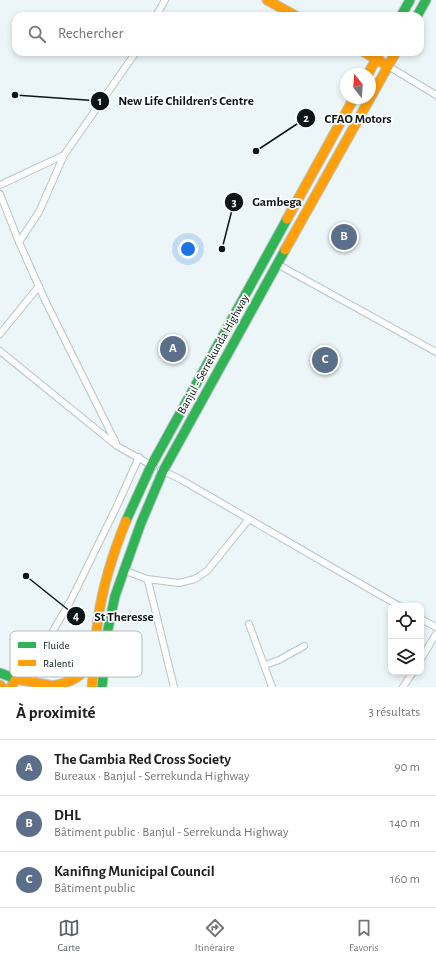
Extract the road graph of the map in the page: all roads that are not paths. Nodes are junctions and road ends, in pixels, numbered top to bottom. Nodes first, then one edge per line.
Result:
1 (165, 0) edge
2 (267, 0) edge
3 (410, 0) edge
4 (426, 0) edge
5 (158, 12) edge
6 (289, 12) edge
7 (402, 12) edge
8 (419, 12) edge
9 (133, 56) edge
10 (378, 56) edge
11 (394, 56) edge
12 (388, 66) junction
13 (371, 68) edge
14 (436, 95) edge
15 (351, 104) edge
16 (64, 155) junction
17 (0, 185) edge
18 (0, 194) edge
19 (19, 242) junction
20 (277, 264) junction
21 (39, 286) junction
22 (0, 334) edge
23 (0, 351) edge
24 (436, 352) edge
25 (117, 446) junction
26 (139, 457) junction
27 (151, 466) junction
28 (163, 471) junction
29 (249, 519) junction
30 (123, 570) junction
31 (147, 579) junction
32 (394, 603) edge
33 (424, 620) edge
34 (249, 624) dead end
35 (436, 627) edge
36 (53, 631) edge
37 (97, 631) edge
38 (108, 631) edge
39 (436, 634) edge
40 (304, 646) dead end
41 (424, 653) edge
42 (265, 665) junction
43 (0, 673) edge
44 (411, 675) edge
45 (80, 677) edge
46 (93, 677) edge
47 (103, 677) edge
48 (14, 683) edge
49 (27, 685) edge
50 (56, 686) edge
51 (92, 687) edge
52 (102, 687) edge
53 (174, 687) edge
54 (272, 687) edge
55 (403, 687) edge

1 - 5 street
2 - 6 main road
3 - 7 main road
4 - 8 main road
9 - 16 street
10 - 12 main road
10 - 13 main road
11 - 12 main road, Banjul - Serrekunda Highway
12 - 14 street
12 - 20 main road, Banjul - Serrekunda Highway
15 - 27 main road, Banjul - Serrekunda Highway
16 - 17 street
16 - 19 street
18 - 19 street
19 - 21 street
20 - 24 street
20 - 28 main road, Banjul - Serrekunda Highway
21 - 22 street
21 - 25 street
23 - 25 street
25 - 26 street
26 - 27 street
26 - 36 street
27 - 28 street
27 - 37 main road, Banjul - Serrekunda Highway
28 - 29 street
28 - 30 main road, Banjul - Serrekunda Highway
29 - 31 street
29 - 32 street
30 - 31 street
30 - 38 main road, Banjul - Serrekunda Highway
31 - 53 street
33 - 35 street
34 - 42 street
39 - 41 street
40 - 42 street
42 - 54 street
43 - 48 main road
44 - 55 street
45 - 50 main road
46 - 51 main road, Banjul - Serrekunda Highway
47 - 52 main road, Banjul - Serrekunda Highway
48 - 49 main road
49 - 50 main road

